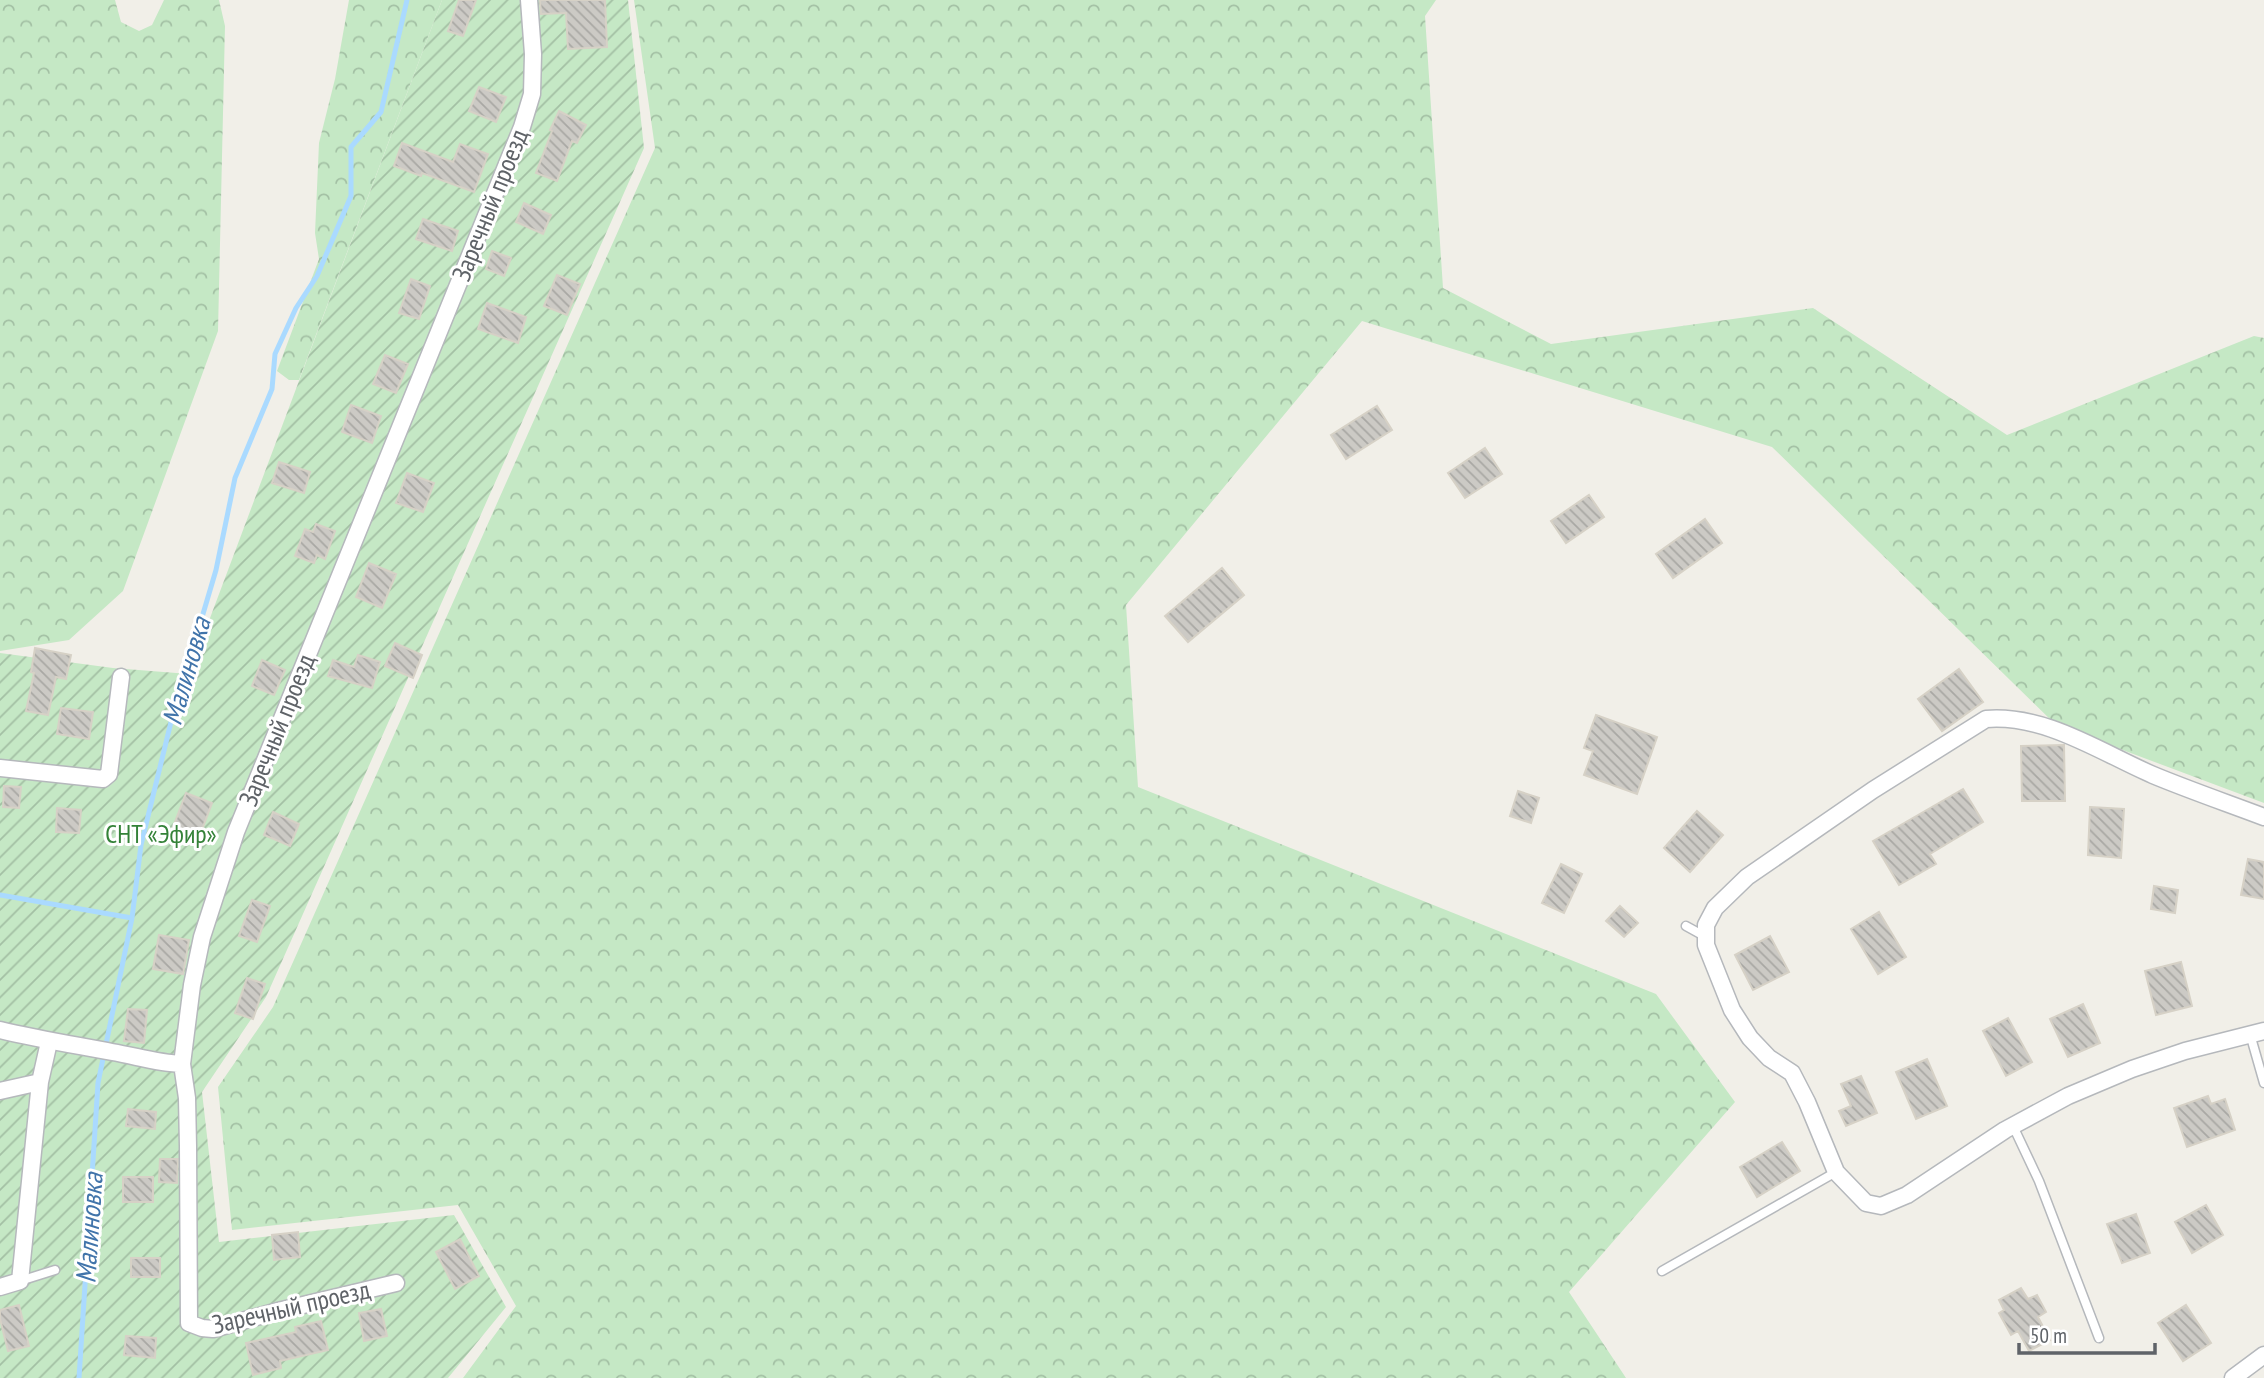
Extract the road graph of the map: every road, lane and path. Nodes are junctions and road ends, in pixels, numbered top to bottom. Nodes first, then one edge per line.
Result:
1 (529, 0) edge
2 (121, 677) dead end
3 (0, 768) edge
4 (2264, 817) edge
5 (1686, 926) dead end
6 (1706, 937) junction
7 (0, 1030) edge
8 (2257, 1032) edge
9 (49, 1042) junction
10 (182, 1065) junction
11 (40, 1082) junction
12 (2264, 1083) edge
13 (0, 1091) edge
14 (2013, 1126) junction
15 (1836, 1172) junction
16 (55, 1270) dead end
17 (1662, 1271) dead end
18 (20, 1281) junction
19 (396, 1283) dead end
20 (0, 1287) edge
21 (2099, 1338) dead end
22 (2264, 1354) edge
23 (2233, 1378) edge

1 - 10 street, Заречный проезд
2 - 3 street
4 - 6 street
5 - 6 lane
6 - 15 street
7 - 9 street
8 - 12 lane
8 - 14 street
9 - 10 street
9 - 11 street
10 - 19 street, Заречный проезд
11 - 13 street
11 - 18 street
14 - 15 street
14 - 21 lane
15 - 17 lane
16 - 18 lane
18 - 20 street
22 - 23 street

